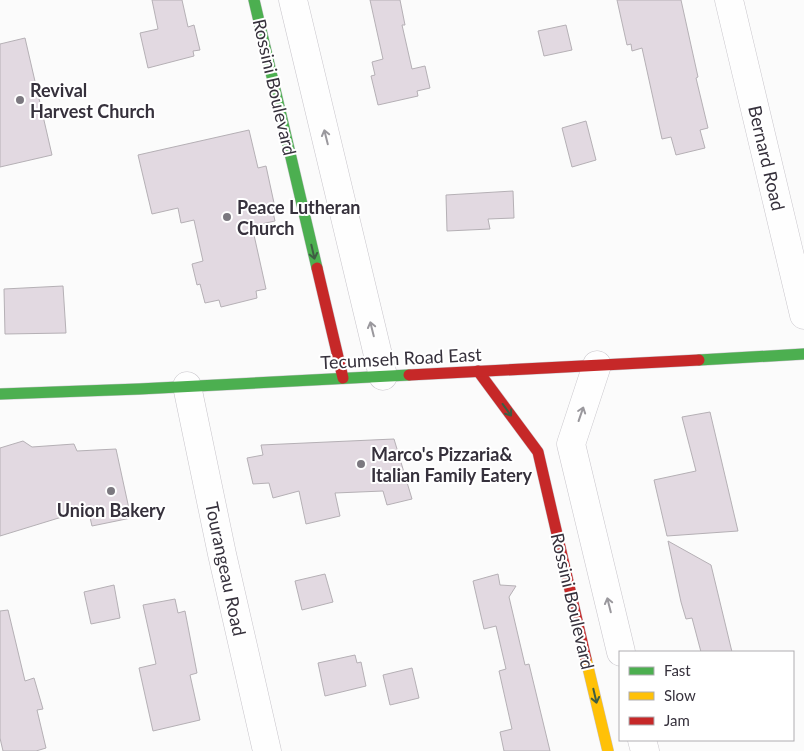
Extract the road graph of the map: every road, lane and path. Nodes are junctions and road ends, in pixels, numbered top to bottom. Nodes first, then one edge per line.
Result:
1 (254, 0) edge
2 (293, 0) edge
3 (729, 0) edge
4 (332, 163) junction
5 (295, 173) junction
6 (804, 315) edge
7 (804, 354) edge
8 (597, 365) junction
9 (478, 371) junction
10 (383, 376) junction
11 (343, 378) junction
12 (187, 386) junction
13 (0, 394) edge
14 (571, 444) junction
15 (538, 452) junction
16 (621, 651) edge
17 (267, 751) edge
18 (608, 751) edge

1 - 5 main road, Rossini Boulevard
4 -> 2 street, Rossini Boulevard
3 - 6 street, Bernard Road
4 - 5 street, Rossini Boulevard
10 -> 4 street, Rossini Boulevard
5 -> 11 main road, Rossini Boulevard
7 - 8 main road, Tecumseh Road East
8 - 9 main road, Tecumseh Road East
14 -> 8 street
9 - 10 main road, Tecumseh Road East
9 -> 15 main road, Rossini Boulevard
10 - 11 main road, Tecumseh Road East
11 - 12 main road, Tecumseh Road East
12 - 13 main road, Tecumseh Road East
12 - 17 street, Tourangeau Road
14 - 15 street
16 -> 14 street, Rossini Boulevard
15 -> 18 main road, Rossini Boulevard

